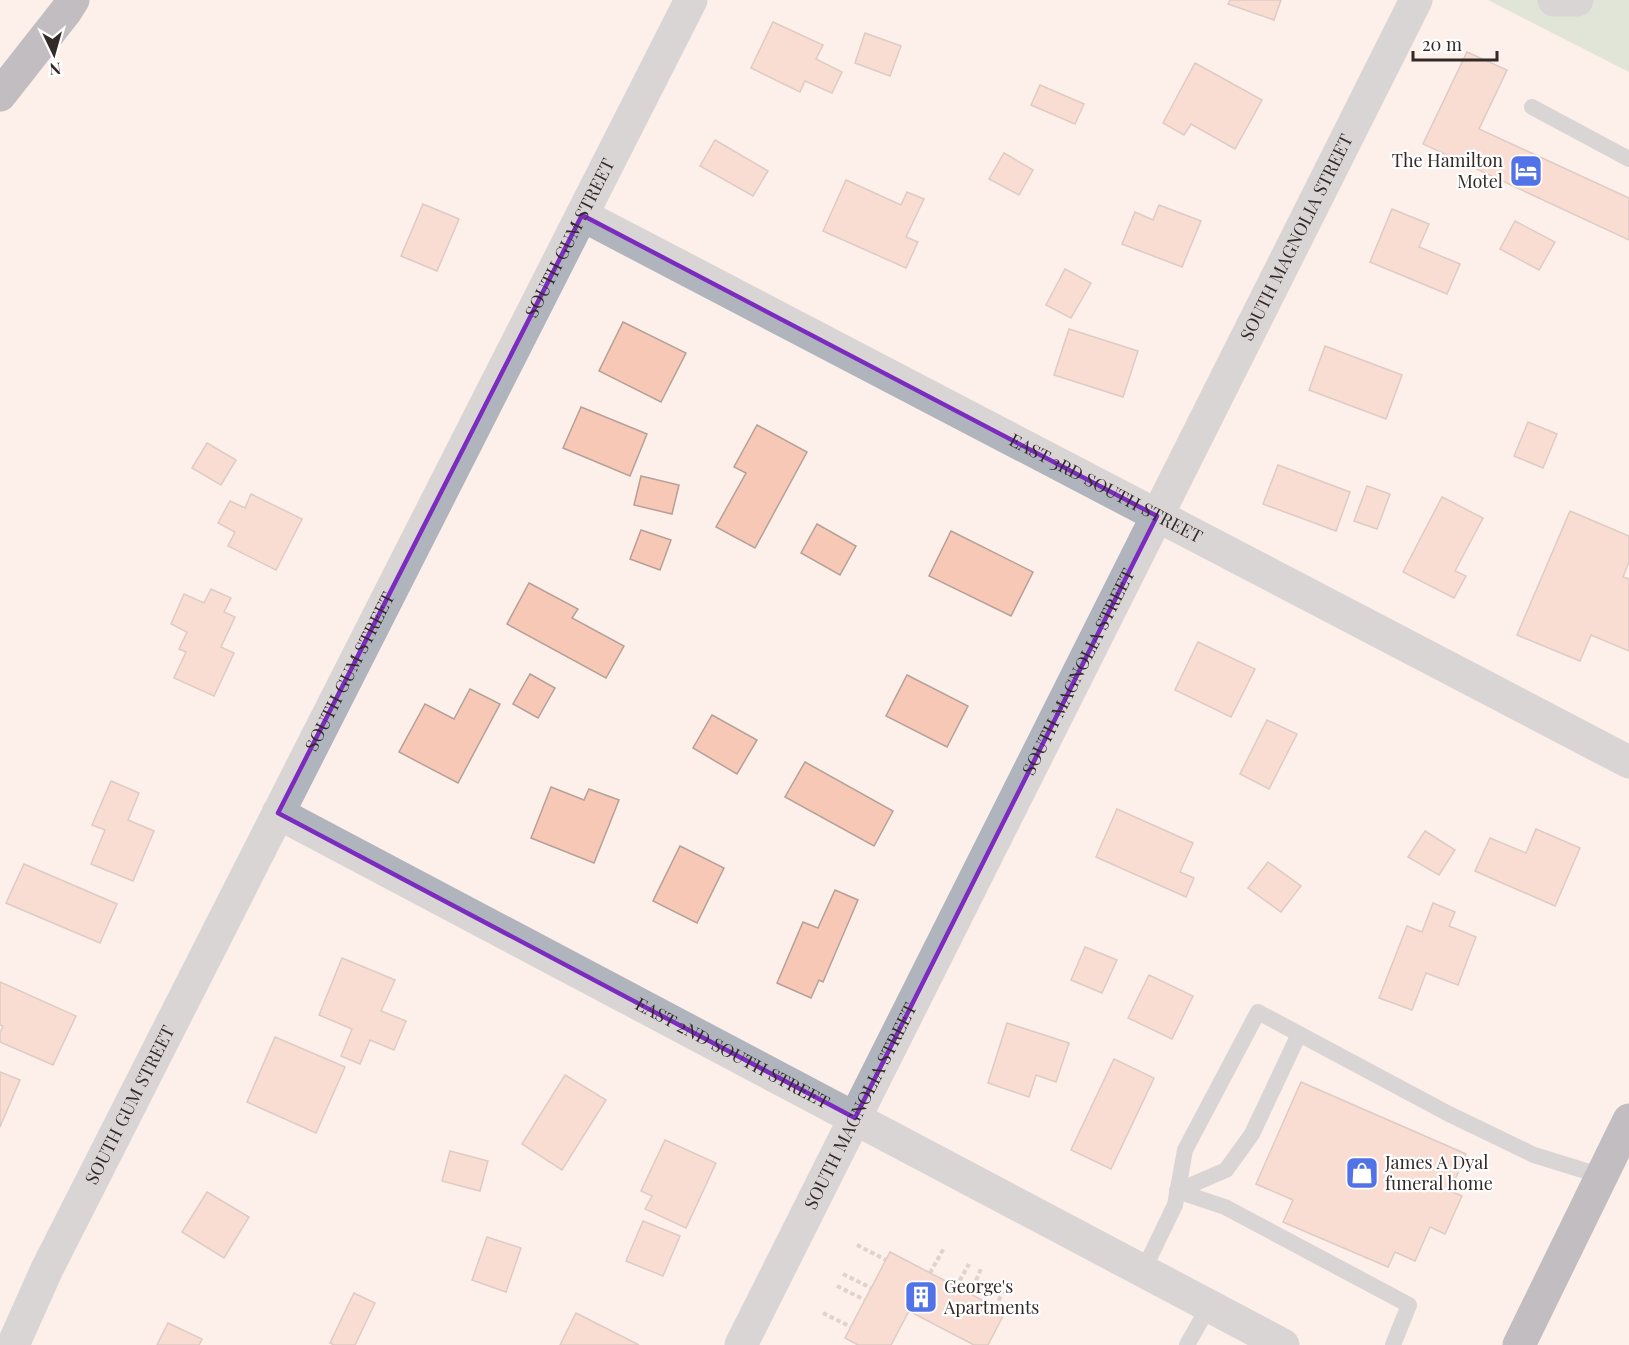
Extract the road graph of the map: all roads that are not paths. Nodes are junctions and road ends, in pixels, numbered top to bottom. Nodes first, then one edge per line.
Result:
1 (73, 0) edge
2 (691, 0) edge
3 (1416, 0) edge
4 (1554, 0) edge
5 (1576, 0) edge
6 (0, 95) edge
7 (1532, 107) dead end
8 (1629, 159) edge
9 (582, 215) junction
10 (1157, 516) junction
11 (1629, 762) edge
12 (278, 813) junction
13 (1299, 1034) junction
14 (855, 1118) junction
15 (1629, 1120) edge
16 (1602, 1176) junction
17 (1178, 1191) junction
18 (1143, 1271) junction
19 (1209, 1306) junction
20 (13, 1345) edge
21 (741, 1345) edge
22 (1187, 1345) edge
23 (1283, 1345) edge
24 (1393, 1345) edge
25 (1519, 1345) edge

1 - 6 main road
2 - 9 street, SOUTH GUM STREET
3 - 10 street, SOUTH MAGNOLIA STREET
4 - 5 street
7 - 8 lane
9 - 10 street, EAST 3RD SOUTH STREET
9 - 12 street, SOUTH GUM STREET
10 - 11 street, EAST 3RD SOUTH STREET
10 - 14 street, SOUTH MAGNOLIA STREET
12 - 14 street, EAST 2ND SOUTH STREET
12 - 20 street, SOUTH GUM STREET
13 - 16 lane
13 - 17 lane
13 - 17 lane
14 - 18 street, EAST 2ND SOUTH STREET
14 - 21 street, SOUTH MAGNOLIA STREET
15 - 16 main road
16 - 25 main road
17 - 18 lane
17 - 24 lane
18 - 19 street, EAST 2ND SOUTH STREET
19 - 22 lane
19 - 23 street, EAST 2ND SOUTH STREET

